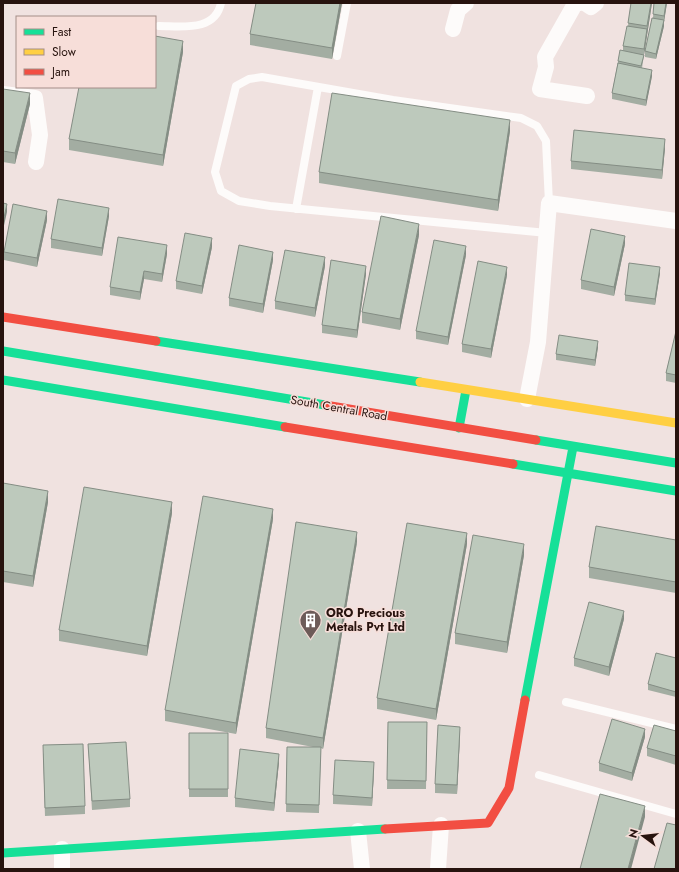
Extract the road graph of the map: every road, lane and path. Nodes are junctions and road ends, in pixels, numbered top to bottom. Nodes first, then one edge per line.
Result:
1 (221, 3) edge
2 (347, 3) edge
3 (466, 3) edge
4 (580, 3) edge
5 (585, 3) edge
6 (596, 3) edge
7 (159, 26) dead end
8 (453, 29) dead end
9 (337, 56) dead end
10 (318, 87) junction
11 (3, 94) edge
12 (587, 96) dead end
13 (36, 162) dead end
14 (549, 203) junction
15 (296, 209) junction
16 (676, 221) edge
17 (547, 234) junction
18 (3, 317) edge
19 (3, 351) edge
20 (3, 380) edge
21 (466, 390) junction
22 (527, 399) junction
23 (676, 423) edge
24 (459, 428) junction
25 (573, 447) junction
26 (676, 463) edge
27 (568, 474) junction
28 (676, 491) edge
29 (566, 702) dead end
30 (676, 729) edge
31 (539, 775) dead end
32 (676, 814) edge
33 (441, 825) junction
34 (358, 831) junction
35 (62, 849) junction
36 (3, 853) edge
37 (62, 869) edge
38 (362, 869) edge
39 (438, 869) edge

1 - 7 lane
2 - 9 lane
3 - 8 street
4 - 12 street
5 - 6 street
10 - 14 lane
10 - 15 lane
10 - 15 lane
11 - 13 street
14 - 16 street
14 - 17 street
15 - 17 lane
17 - 22 street
18 - 21 street
19 - 24 street, South Central Road
20 - 27 street
21 - 22 street
21 - 24 street
22 - 23 street
24 - 25 street, South Central Road
25 - 26 street, South Central Road
25 - 27 street
27 - 28 street
27 - 33 street
29 - 30 lane
31 - 32 lane
33 - 34 street
33 - 39 street
34 - 35 street
34 - 38 street
35 - 36 street
35 - 37 street

